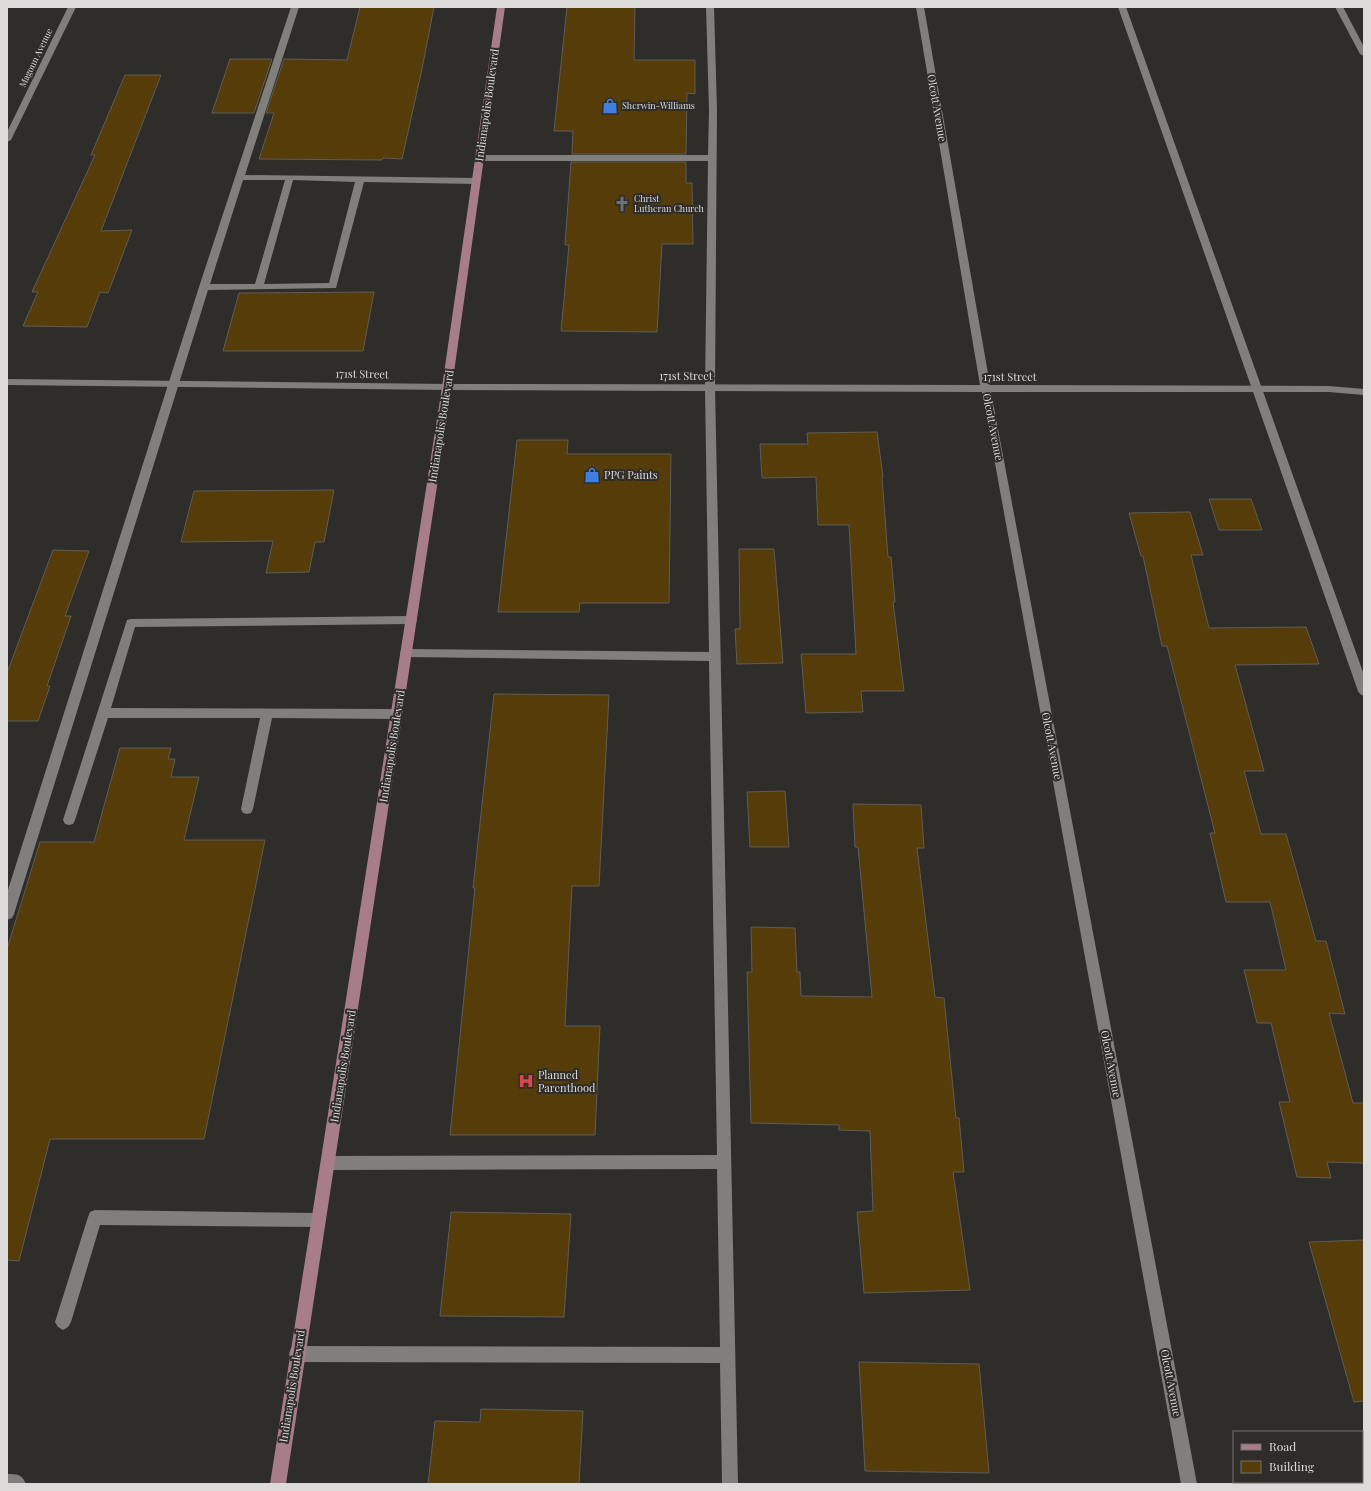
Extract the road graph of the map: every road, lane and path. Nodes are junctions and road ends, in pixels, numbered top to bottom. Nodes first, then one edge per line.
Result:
1 (72, 7) edge
2 (295, 7) edge
3 (501, 7) edge
4 (710, 7) edge
5 (920, 7) edge
6 (1122, 7) edge
7 (1339, 7) edge
8 (1364, 54) edge
9 (7, 140) edge
10 (479, 158) junction
11 (712, 158) junction
12 (241, 177) junction
13 (290, 177) junction
14 (360, 178) junction
15 (476, 181) junction
16 (260, 286) junction
17 (204, 287) junction
18 (7, 382) edge
19 (175, 384) junction
20 (447, 387) junction
21 (710, 388) junction
22 (986, 389) junction
23 (1257, 389) junction
24 (1364, 392) edge
25 (411, 620) junction
26 (406, 652) junction
27 (715, 657) junction
28 (1364, 691) edge
29 (104, 713) junction
30 (267, 714) junction
31 (397, 714) junction
32 (247, 809) dead end
33 (69, 820) dead end
34 (7, 914) edge
35 (724, 1162) junction
36 (328, 1163) junction
37 (318, 1220) junction
38 (62, 1322) dead end
39 (297, 1354) junction
40 (728, 1355) junction
41 (7, 1482) edge
42 (18, 1484) edge
43 (278, 1484) edge
44 (730, 1484) edge
45 (1189, 1484) edge

1 - 9 street, Magoun Avenue
2 - 12 street
3 - 10 main road, Indianapolis Boulevard
4 - 11 street
5 - 22 street, Olcott Avenue
6 - 23 street
7 - 8 street
10 - 11 street
10 - 15 main road, Indianapolis Boulevard
11 - 21 street
12 - 13 street
12 - 17 street
13 - 14 street
13 - 16 street
14 - 15 street
14 - 16 street
15 - 20 main road, Indianapolis Boulevard
16 - 17 street
17 - 19 street
18 - 19 street, 171st Street
19 - 20 street, 171st Street
19 - 34 street
20 - 21 street, 171st Street
20 - 25 main road, Indianapolis Boulevard
21 - 22 street, 171st Street
21 - 27 street
22 - 23 street, 171st Street
22 - 45 street, Olcott Avenue
23 - 24 street, 171st Street
23 - 28 street
25 - 26 main road, Indianapolis Boulevard
25 - 29 street
26 - 27 street
26 - 31 main road, Indianapolis Boulevard
27 - 35 street
29 - 30 street
29 - 33 street
30 - 31 street
30 - 32 street
31 - 36 main road, Indianapolis Boulevard
35 - 36 street
35 - 40 street
36 - 37 main road, Indianapolis Boulevard
37 - 38 street
37 - 39 main road, Indianapolis Boulevard
39 - 40 street
39 - 43 main road, Indianapolis Boulevard
40 - 44 street
41 - 42 street

